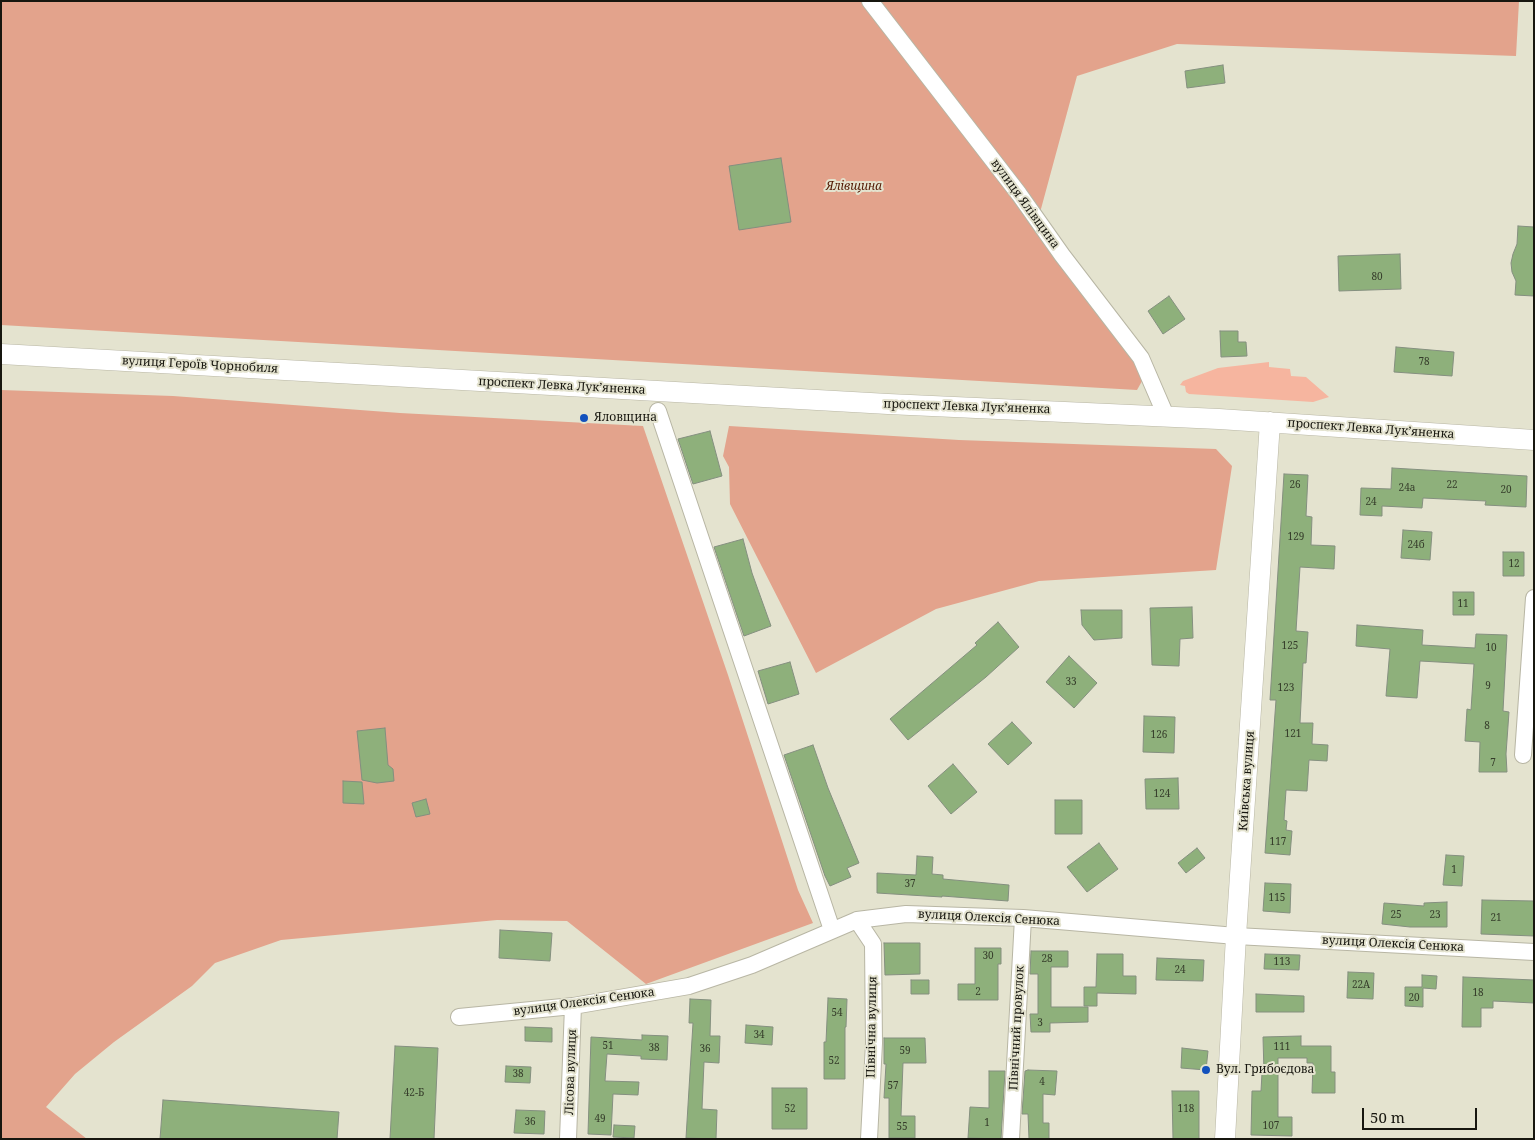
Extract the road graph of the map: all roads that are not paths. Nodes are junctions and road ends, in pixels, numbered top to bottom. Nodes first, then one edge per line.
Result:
1 (870, 1) edge
2 (1, 354) edge
3 (400, 377) joint
4 (658, 411) dead end
5 (1166, 416) junction
6 (1270, 422) junction
7 (1534, 440) edge
8 (1534, 598) edge
9 (1523, 755) dead end
10 (1023, 918) junction
11 (857, 920) junction
12 (832, 930) junction
13 (1236, 936) junction
14 (1534, 952) edge
15 (574, 1006) junction
16 (459, 1017) dead end
17 (568, 1139) edge
18 (869, 1139) edge
19 (1011, 1139) edge
20 (1225, 1139) edge

1 - 5 street, вулиця Ялівщина
2 - 3 main road, вулиця Героїв Чорнобиля
3 - 5 main road, проспект Левка Лукʼяненка
4 - 12 street
5 - 6 main road, проспект Левка Лукʼяненка
6 - 7 main road, проспект Левка Лукʼяненка
6 - 13 main road, Київська вулиця
8 - 9 street
10 - 11 street, вулиця Олексія Сенюка
10 - 13 street, вулиця Олексія Сенюка
10 - 19 street, Північний провулок
11 - 12 street, вулиця Олексія Сенюка
11 - 18 street, Північна вулиця
12 - 15 street, вулиця Олексія Сенюка
13 - 14 street, вулиця Олексія Сенюка
13 - 20 main road, Київська вулиця
15 - 16 street, вулиця Олексія Сенюка
15 - 17 street, Лісова вулиця

